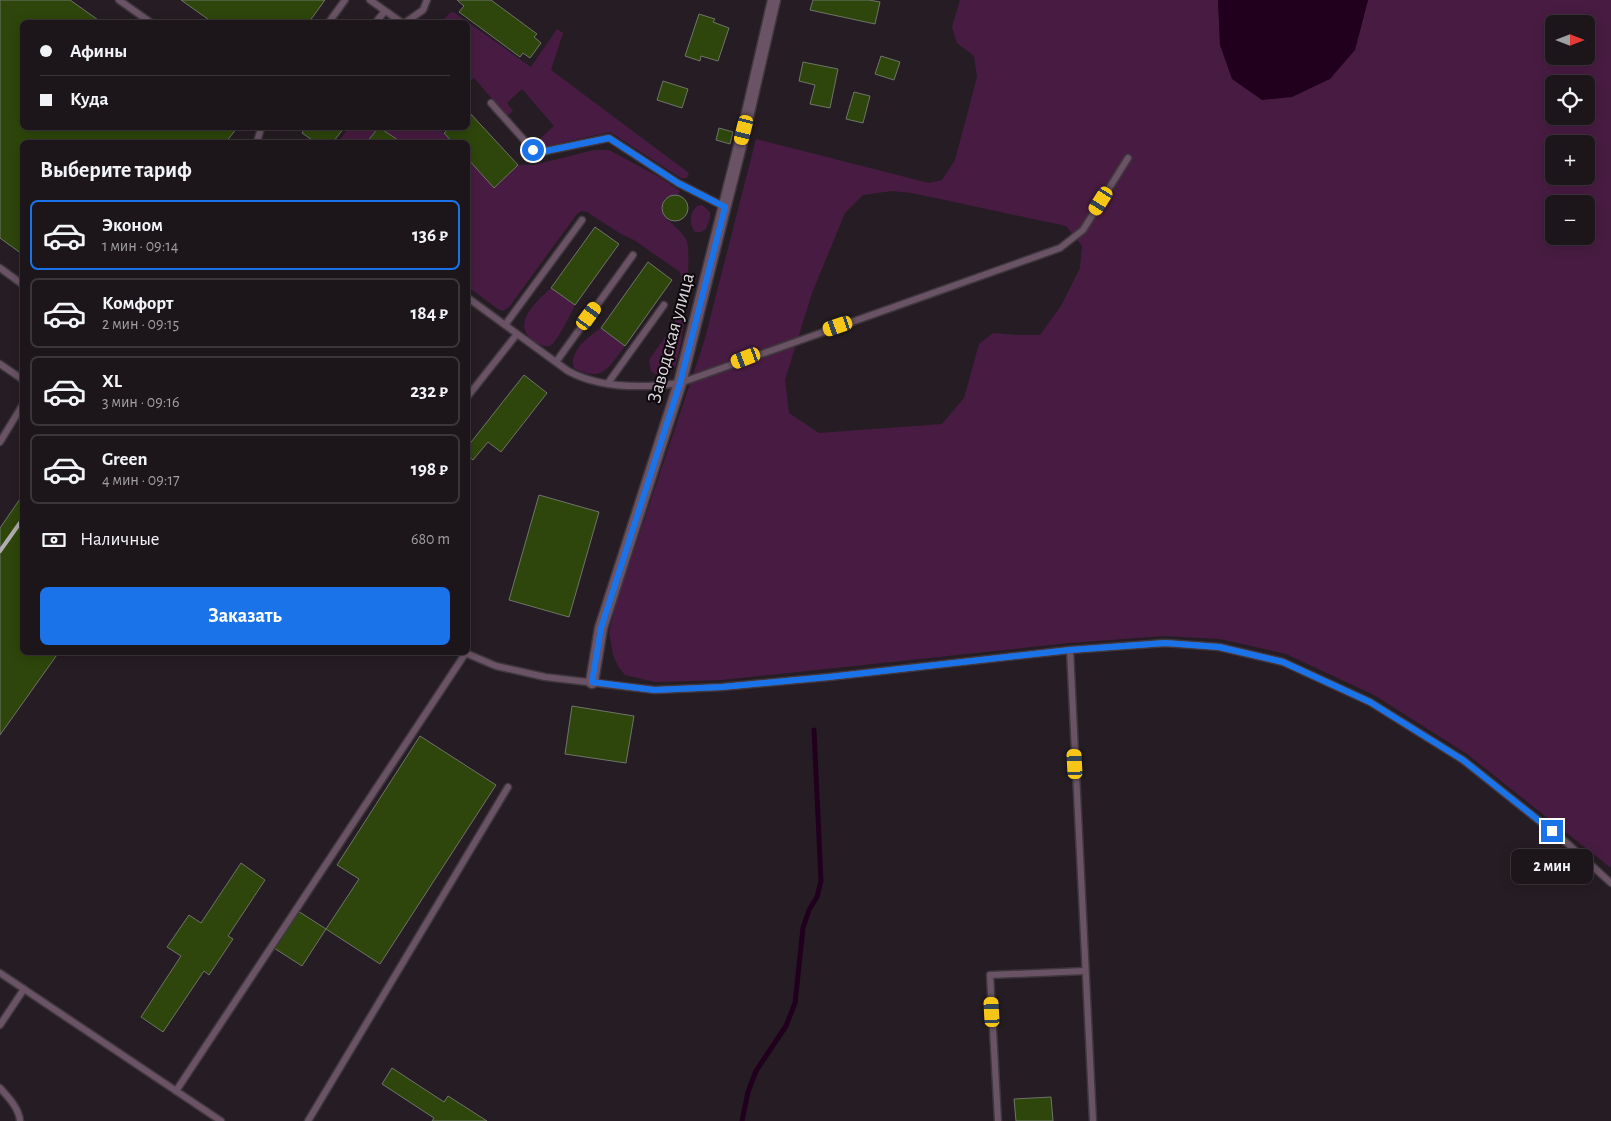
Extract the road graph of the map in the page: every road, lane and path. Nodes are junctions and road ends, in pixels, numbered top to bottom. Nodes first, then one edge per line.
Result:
1 (119, 0) edge
2 (345, 0) edge
3 (370, 0) edge
4 (427, 0) edge
5 (774, 0) edge
6 (385, 11) junction
7 (147, 20) edge
8 (330, 20) edge
9 (378, 20) edge
10 (398, 20) edge
11 (409, 20) edge
12 (491, 103) dead end
13 (1128, 158) dead end
14 (725, 207) junction
15 (582, 220) dead end
16 (633, 255) dead end
17 (0, 268) edge
18 (20, 283) edge
19 (470, 300) edge
20 (664, 304) dead end
21 (505, 326) junction
22 (517, 334) junction
23 (556, 362) junction
24 (0, 364) edge
25 (20, 379) edge
26 (680, 383) junction
27 (608, 384) junction
28 (470, 393) edge
29 (20, 409) edge
30 (0, 442) edge
31 (1070, 650) junction
32 (463, 655) edge
33 (469, 655) edge
34 (592, 682) junction
35 (508, 787) dead end
36 (1611, 883) edge
37 (1085, 971) junction
38 (0, 973) edge
39 (24, 989) junction
40 (0, 1025) edge
41 (0, 1088) edge
42 (176, 1091) junction
43 (20, 1121) edge
44 (221, 1121) edge
45 (308, 1121) edge
46 (998, 1121) edge
47 (1093, 1121) edge

1 - 7 lane
2 - 8 lane
3 - 6 lane
4 - 11 lane
5 - 14 street, Заводская улица
6 - 9 lane
6 - 10 lane
12 - 14 lane
13 - 26 lane
14 - 26 street, Заводская улица
15 - 21 lane
16 - 23 lane
17 - 18 lane
19 - 21 lane
20 - 27 lane
21 - 22 lane
22 - 23 lane
22 - 28 lane
23 - 27 lane
24 - 25 lane
26 - 27 lane
26 - 34 street, Заводская улица
29 - 30 lane
31 - 34 lane
31 - 36 lane
31 - 37 lane
32 - 42 lane
33 - 34 lane
35 - 45 lane
37 - 46 lane
37 - 47 lane
38 - 39 lane
39 - 40 lane
39 - 42 lane
41 - 43 lane
42 - 44 lane

